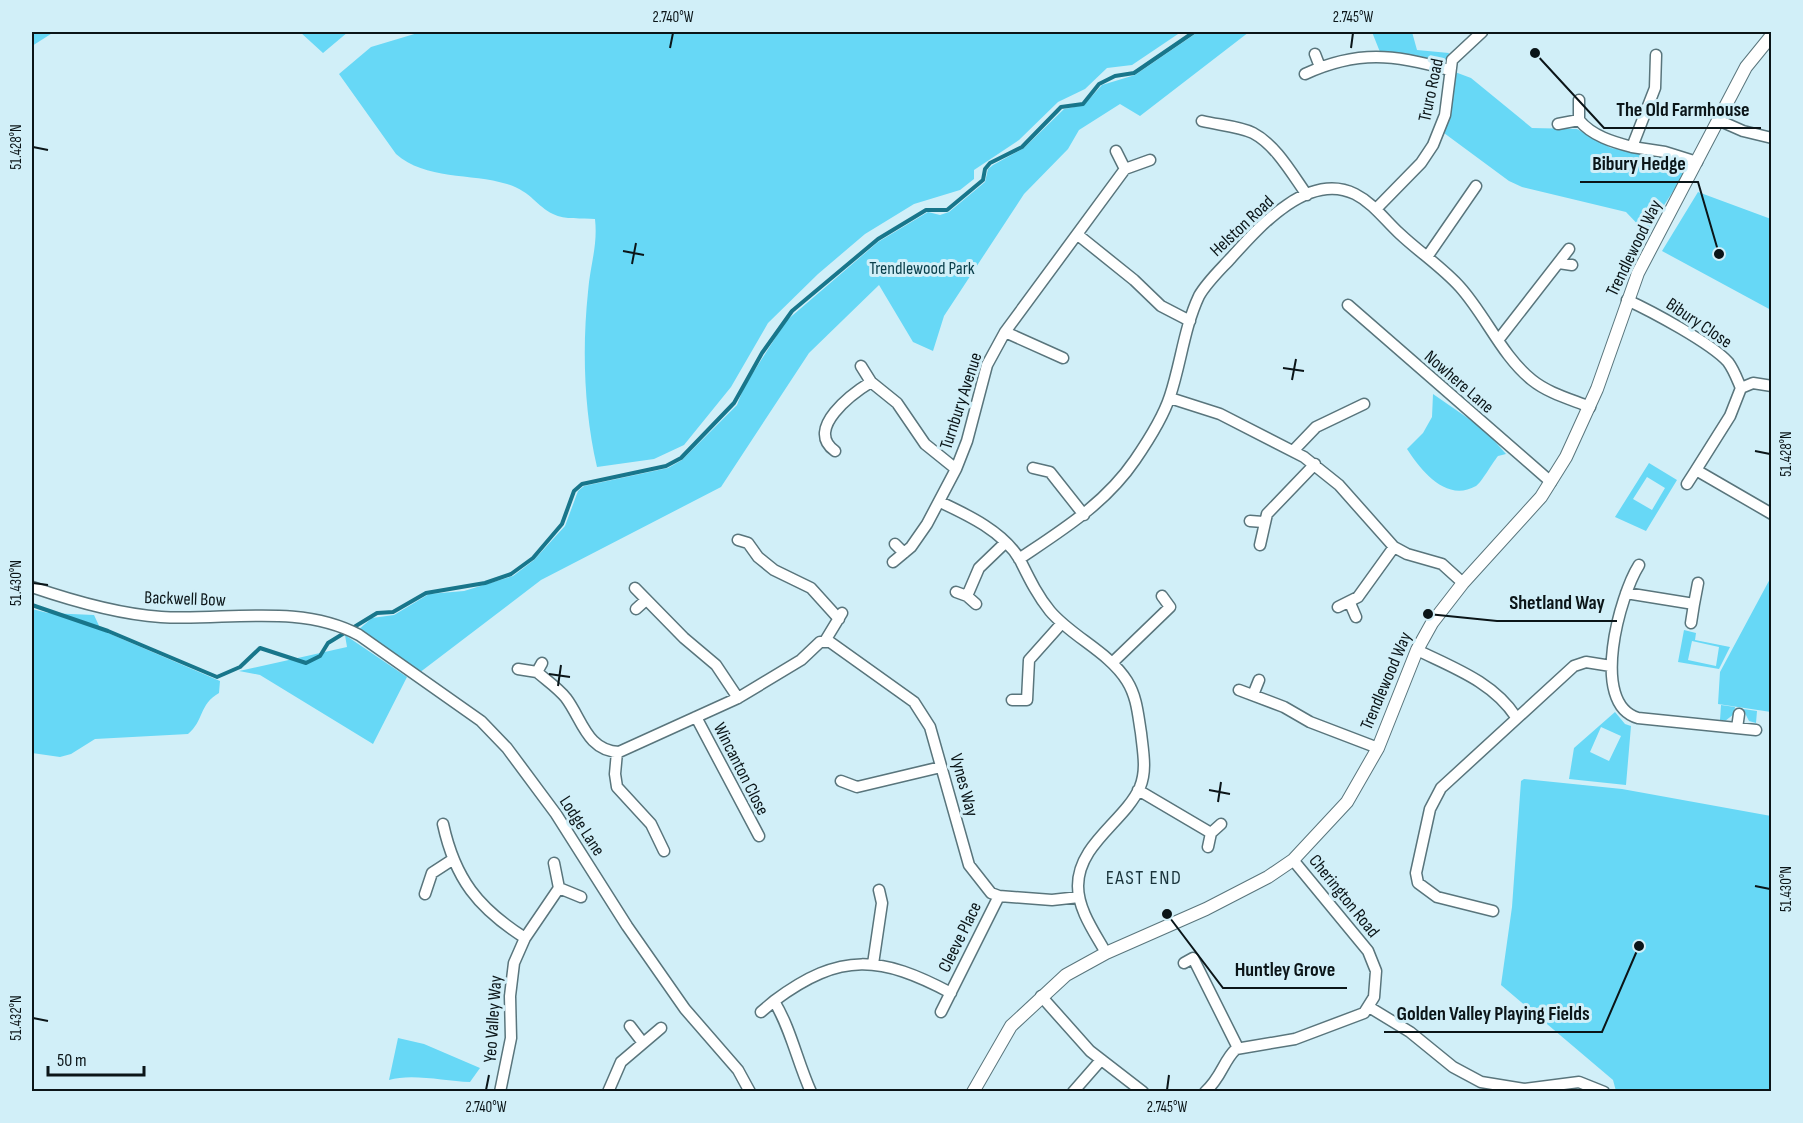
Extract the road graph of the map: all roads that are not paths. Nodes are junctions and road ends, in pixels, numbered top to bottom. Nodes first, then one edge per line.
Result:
1 (1480, 34) edge
2 (1772, 35) edge
3 (1315, 54) dead end
4 (1656, 55) dead end
5 (1320, 67) junction
6 (1449, 70) junction
7 (1305, 74) dead end
8 (1579, 100) dead end
9 (1579, 120) junction
10 (1718, 120) junction
11 (1202, 122) dead end
12 (1558, 124) dead end
13 (1772, 138) edge
14 (1632, 147) junction
15 (1116, 151) dead end
16 (1150, 160) dead end
17 (1697, 162) junction
18 (1125, 169) junction
19 (1476, 186) dead end
20 (1307, 195) junction
21 (1376, 209) junction
22 (1078, 235) junction
23 (1569, 249) dead end
24 (1427, 256) junction
25 (1559, 262) junction
26 (1572, 265) dead end
27 (1627, 300) junction
28 (1348, 305) dead end
29 (1190, 321) junction
30 (1005, 332) junction
31 (1499, 339) junction
32 (1063, 358) dead end
33 (861, 366) dead end
34 (871, 382) junction
35 (1772, 386) edge
36 (1741, 388) junction
37 (1170, 398) junction
38 (1364, 404) dead end
39 (1590, 407) junction
40 (1293, 451) junction
41 (835, 452) dead end
42 (1315, 464) junction
43 (1034, 468) dead end
44 (956, 469) junction
45 (1696, 470) junction
46 (1551, 482) junction
47 (1687, 484) dead end
48 (940, 502) junction
49 (1772, 514) edge
50 (1084, 515) junction
51 (1250, 520) dead end
52 (1263, 522) junction
53 (746, 540) dead end
54 (1005, 543) junction
55 (895, 544) dead end
56 (1260, 545) dead end
57 (1394, 547) junction
58 (904, 553) junction
59 (1019, 559) junction
60 (893, 562) dead end
61 (1639, 565) dead end
62 (1463, 583) junction
63 (1698, 584) dead end
64 (32, 587) edge
65 (635, 588) dead end
66 (956, 592) dead end
67 (1626, 593) junction
68 (968, 596) junction
69 (1162, 596) dead end
70 (646, 600) junction
71 (1350, 603) junction
72 (976, 604) dead end
73 (1694, 604) junction
74 (1338, 607) dead end
75 (636, 609) dead end
76 (1356, 617) dead end
77 (1062, 623) junction
78 (1691, 623) dead end
79 (343, 626) joint
80 (825, 641) junction
81 (1417, 650) junction
82 (1112, 663) junction
83 (1611, 666) junction
84 (518, 669) dead end
85 (1259, 680) dead end
86 (1239, 690) dead end
87 (1253, 695) junction
88 (738, 698) junction
89 (1012, 700) dead end
90 (1739, 714) dead end
91 (696, 717) junction
92 (1516, 717) junction
93 (1737, 728) junction
94 (1756, 730) dead end
95 (1378, 748) junction
96 (617, 752) junction
97 (941, 767) junction
98 (841, 781) dead end
99 (1138, 790) junction
100 (443, 824) dead end
101 (1221, 824) dead end
102 (1211, 833) junction
103 (759, 836) dead end
104 (1208, 847) dead end
105 (664, 851) dead end
106 (452, 860) junction
107 (1293, 860) junction
108 (554, 863) dead end
109 (559, 888) junction
110 (879, 890) dead end
111 (425, 894) dead end
112 (581, 897) dead end
113 (999, 897) junction
114 (1079, 897) junction
115 (894, 902) dead end
116 (882, 903) junction
117 (1493, 911) dead end
118 (525, 938) junction
119 (1106, 953) junction
120 (1184, 963) dead end
121 (873, 964) junction
122 (951, 993) junction
123 (1041, 996) junction
124 (774, 1000) junction
125 (1369, 1007) junction
126 (761, 1012) dead end
127 (942, 1012) dead end
128 (630, 1026) dead end
129 (661, 1028) dead end
130 (643, 1043) junction
131 (1238, 1048) junction
132 (1101, 1060) junction
133 (1478, 1087) edge
134 (500, 1092) edge
135 (608, 1092) edge
136 (750, 1092) edge
137 (811, 1092) edge
138 (973, 1092) edge
139 (1073, 1092) edge
140 (1143, 1092) edge
141 (1205, 1092) edge
142 (1604, 1092) edge

1 - 6 street, Truro Road
2 - 10 street, Trendlewood Way
3 - 5 street
4 - 14 street
5 - 6 street
5 - 7 street
6 - 21 street, Truro Road
8 - 9 street
9 - 12 street
9 - 14 street
10 - 13 street
10 - 17 street, Trendlewood Way
11 - 20 street
14 - 17 street
15 - 18 street
16 - 18 street
17 - 27 street, Trendlewood Way
18 - 22 street, Turnbury Avenue
19 - 24 street
20 - 21 street, Helston Road
20 - 29 street, Helston Road
21 - 24 street, Helston Road
22 - 29 street
22 - 30 street, Turnbury Avenue
23 - 25 street
24 - 31 street, Helston Road
25 - 26 street
25 - 31 street
27 - 36 street, Bibury Close
27 - 39 street, Trendlewood Way
28 - 46 street, Nowhere Lane
29 - 37 street, Helston Road
30 - 32 street
30 - 44 street, Turnbury Avenue
31 - 39 street, Helston Road
33 - 34 street
34 - 41 street
34 - 44 street
35 - 36 street
36 - 45 street
37 - 40 street
37 - 50 street, Helston Road
38 - 40 street
39 - 46 street, Trendlewood Way
40 - 42 street
42 - 52 street
42 - 57 street
43 - 50 street
44 - 48 street, Turnbury Avenue
45 - 47 street
45 - 49 street
46 - 62 street, Trendlewood Way
48 - 54 street
48 - 58 street, Turnbury Avenue
50 - 59 street, Helston Road
51 - 52 street
52 - 56 street
53 - 80 street
54 - 59 street
54 - 68 street
55 - 58 street
57 - 62 street
57 - 71 street
58 - 60 street, Turnbury Avenue
59 - 77 street
61 - 67 street
62 - 81 street, Trendlewood Way
63 - 73 street
64 - 79 street, Backwell Bow
65 - 70 street
66 - 68 street
67 - 73 street
67 - 83 street
68 - 72 street
69 - 82 street
70 - 75 street
70 - 88 street
71 - 74 street
71 - 76 street
73 - 78 street
77 - 82 street
77 - 89 street
79 - 136 street, Lodge Lane
80 - 88 street
80 - 97 street, Vynes Way
81 - 92 street
81 - 95 street, Trendlewood Way
82 - 99 street
83 - 92 street
83 - 93 street
84 - 96 street
85 - 87 street
86 - 87 street
87 - 95 street
88 - 91 street
90 - 93 street
91 - 96 street
91 - 103 street, Wincanton Close
92 - 117 street
93 - 94 street
95 - 107 street, Trendlewood Way
96 - 105 street
97 - 98 street
97 - 113 street, Vynes Way
99 - 102 street
99 - 114 street
100 - 106 street
101 - 102 street
102 - 104 street
106 - 111 street
106 - 118 street
107 - 119 street, Trendlewood Way
107 - 125 street, Cherington Road
108 - 109 street
109 - 112 street
109 - 118 street, Yeo Valley Way
110 - 116 street
113 - 114 street
113 - 122 street, Cleeve Place
114 - 119 street
115 - 116 street
116 - 121 street
118 - 134 street, Yeo Valley Way
119 - 123 street, Trendlewood Way
120 - 131 street
121 - 122 street, Cleeve Place
121 - 124 street, Cleeve Place
122 - 127 street, Cleeve Place
123 - 132 street
123 - 138 street, Trendlewood Way
124 - 126 street, Cleeve Place
124 - 137 street
125 - 131 street
125 - 133 street
128 - 130 street
129 - 130 street
130 - 135 street
131 - 141 street
132 - 139 street
132 - 140 street
133 - 142 street

